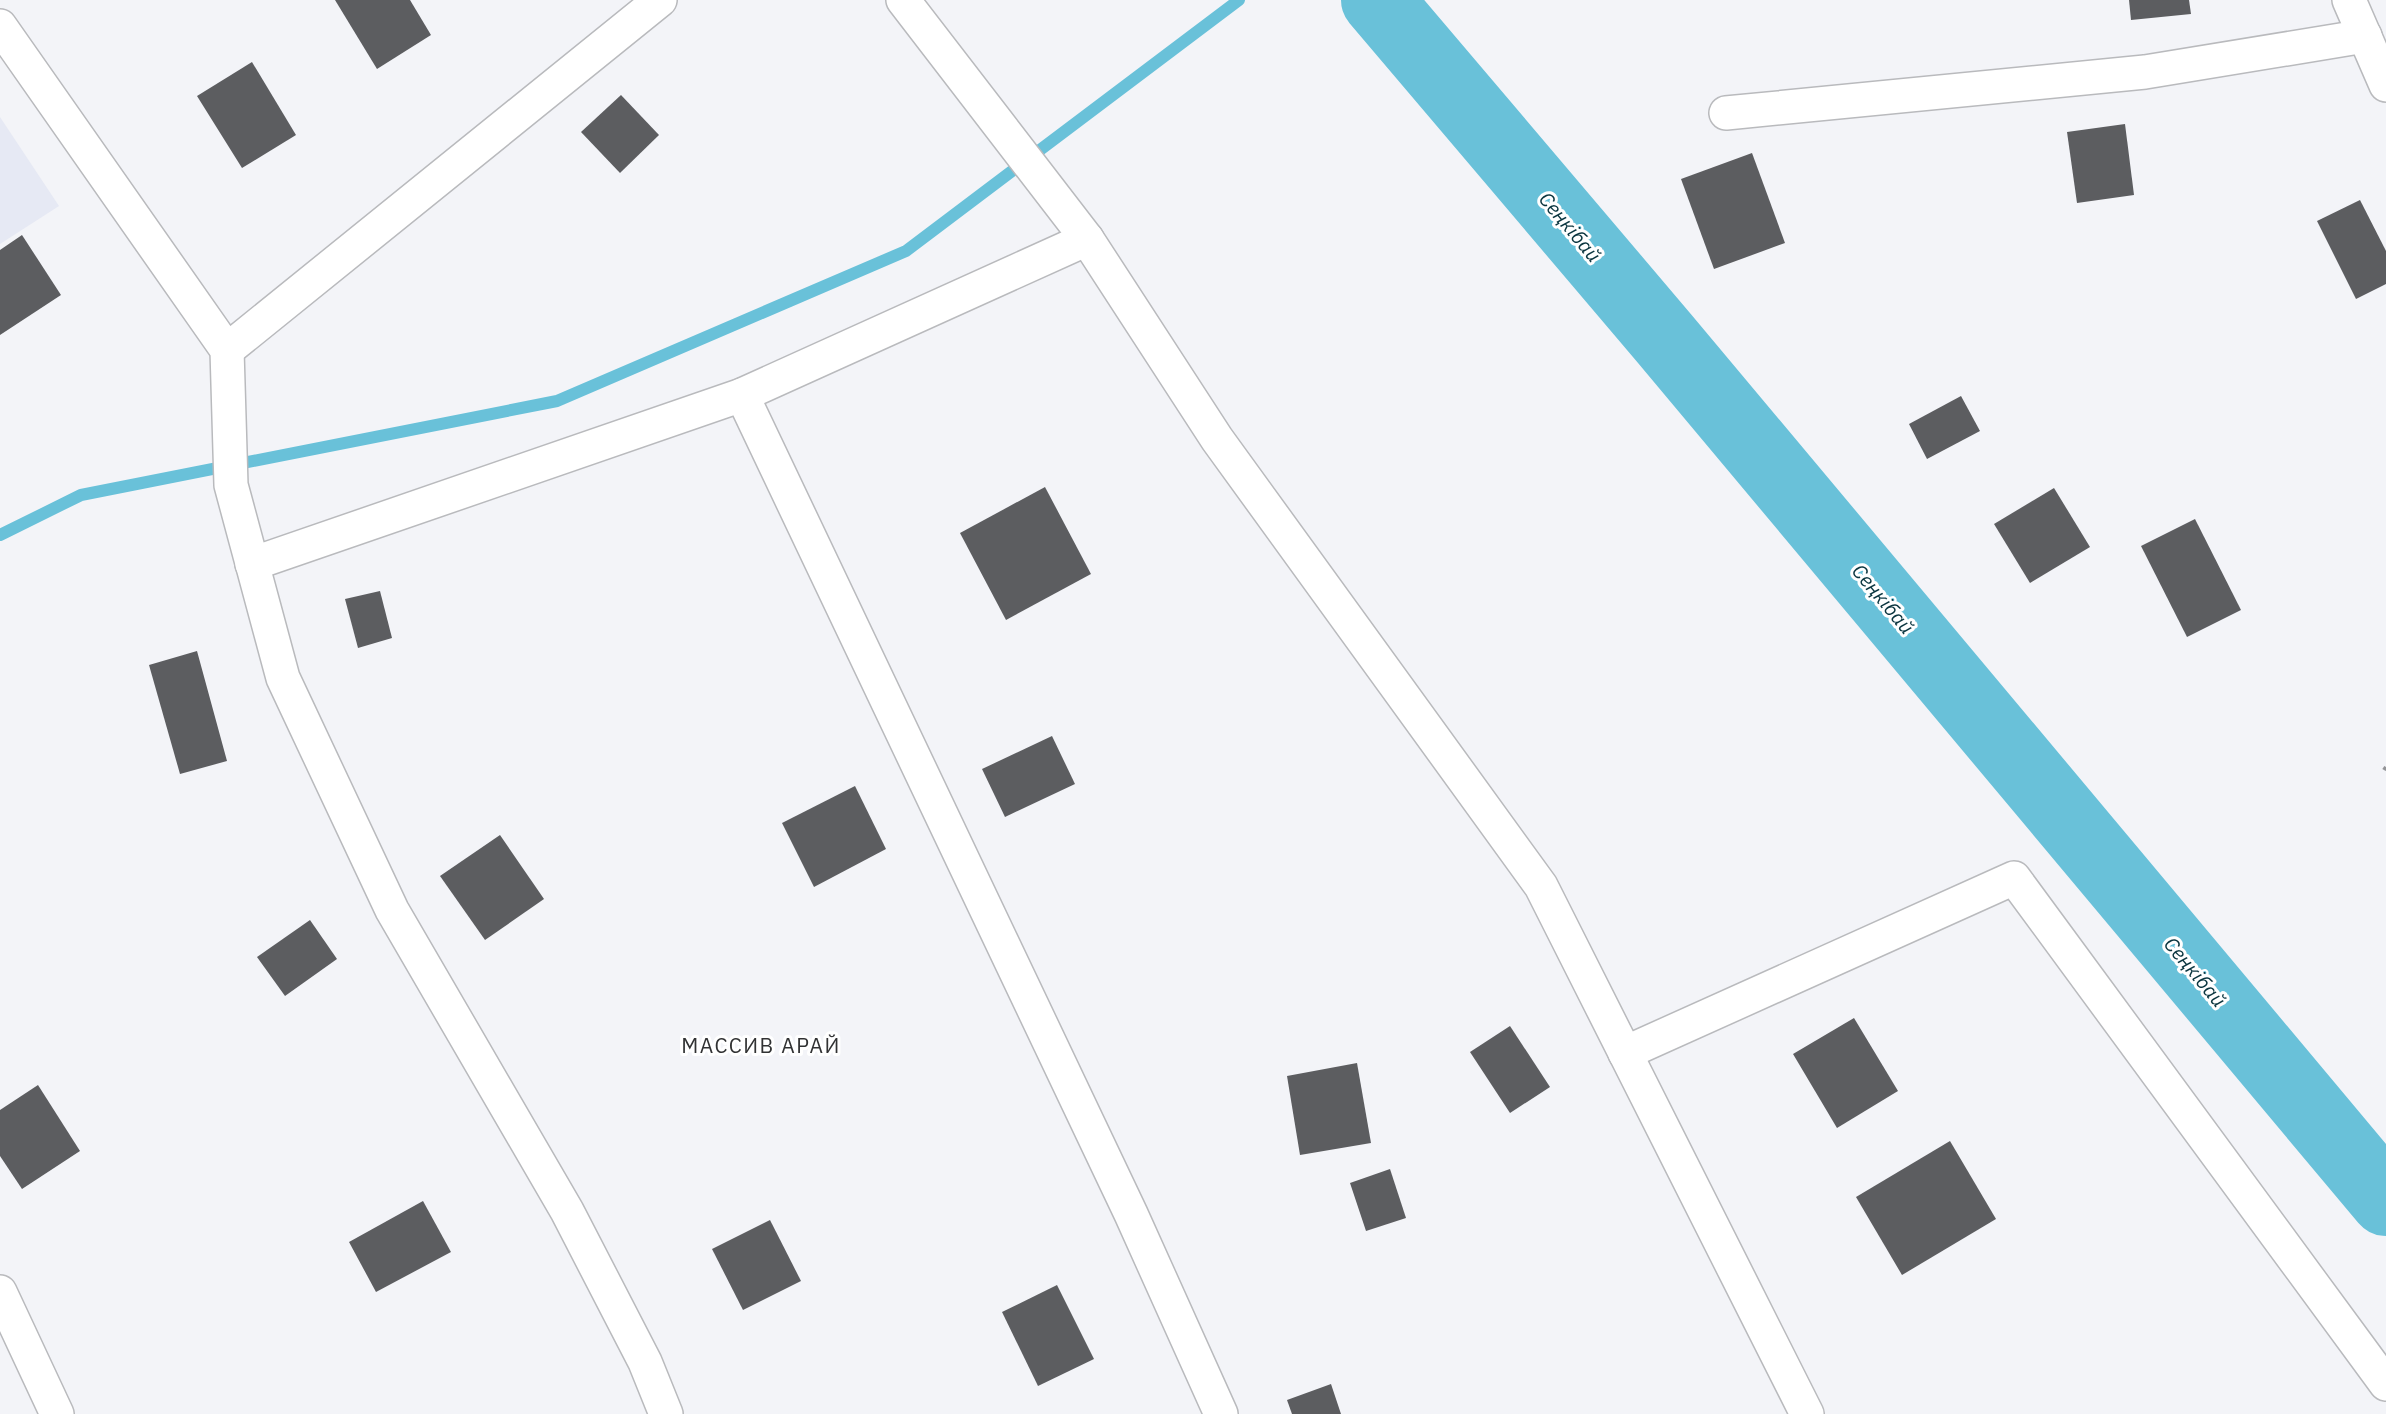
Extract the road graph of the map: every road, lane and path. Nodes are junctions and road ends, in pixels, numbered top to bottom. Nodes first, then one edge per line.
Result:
1 (660, 0) edge
2 (903, 0) edge
3 (2357, 1) edge
4 (0, 26) edge
5 (2365, 36) junction
6 (2386, 85) edge
7 (1726, 113) dead end
8 (1087, 239) junction
9 (227, 350) junction
10 (742, 395) junction
11 (252, 564) junction
12 (1625, 1053) junction
13 (0, 1292) edge
14 (2386, 1384) edge
15 (57, 1414) edge
16 (666, 1414) edge
17 (1221, 1414) edge
18 (1807, 1414) edge

1 - 9 street
2 - 8 street
3 - 5 street
4 - 9 street
5 - 6 street
5 - 7 street
8 - 10 street
8 - 12 street
9 - 11 street
10 - 11 street
10 - 17 street
11 - 16 street
12 - 14 street
12 - 18 street
13 - 15 street

